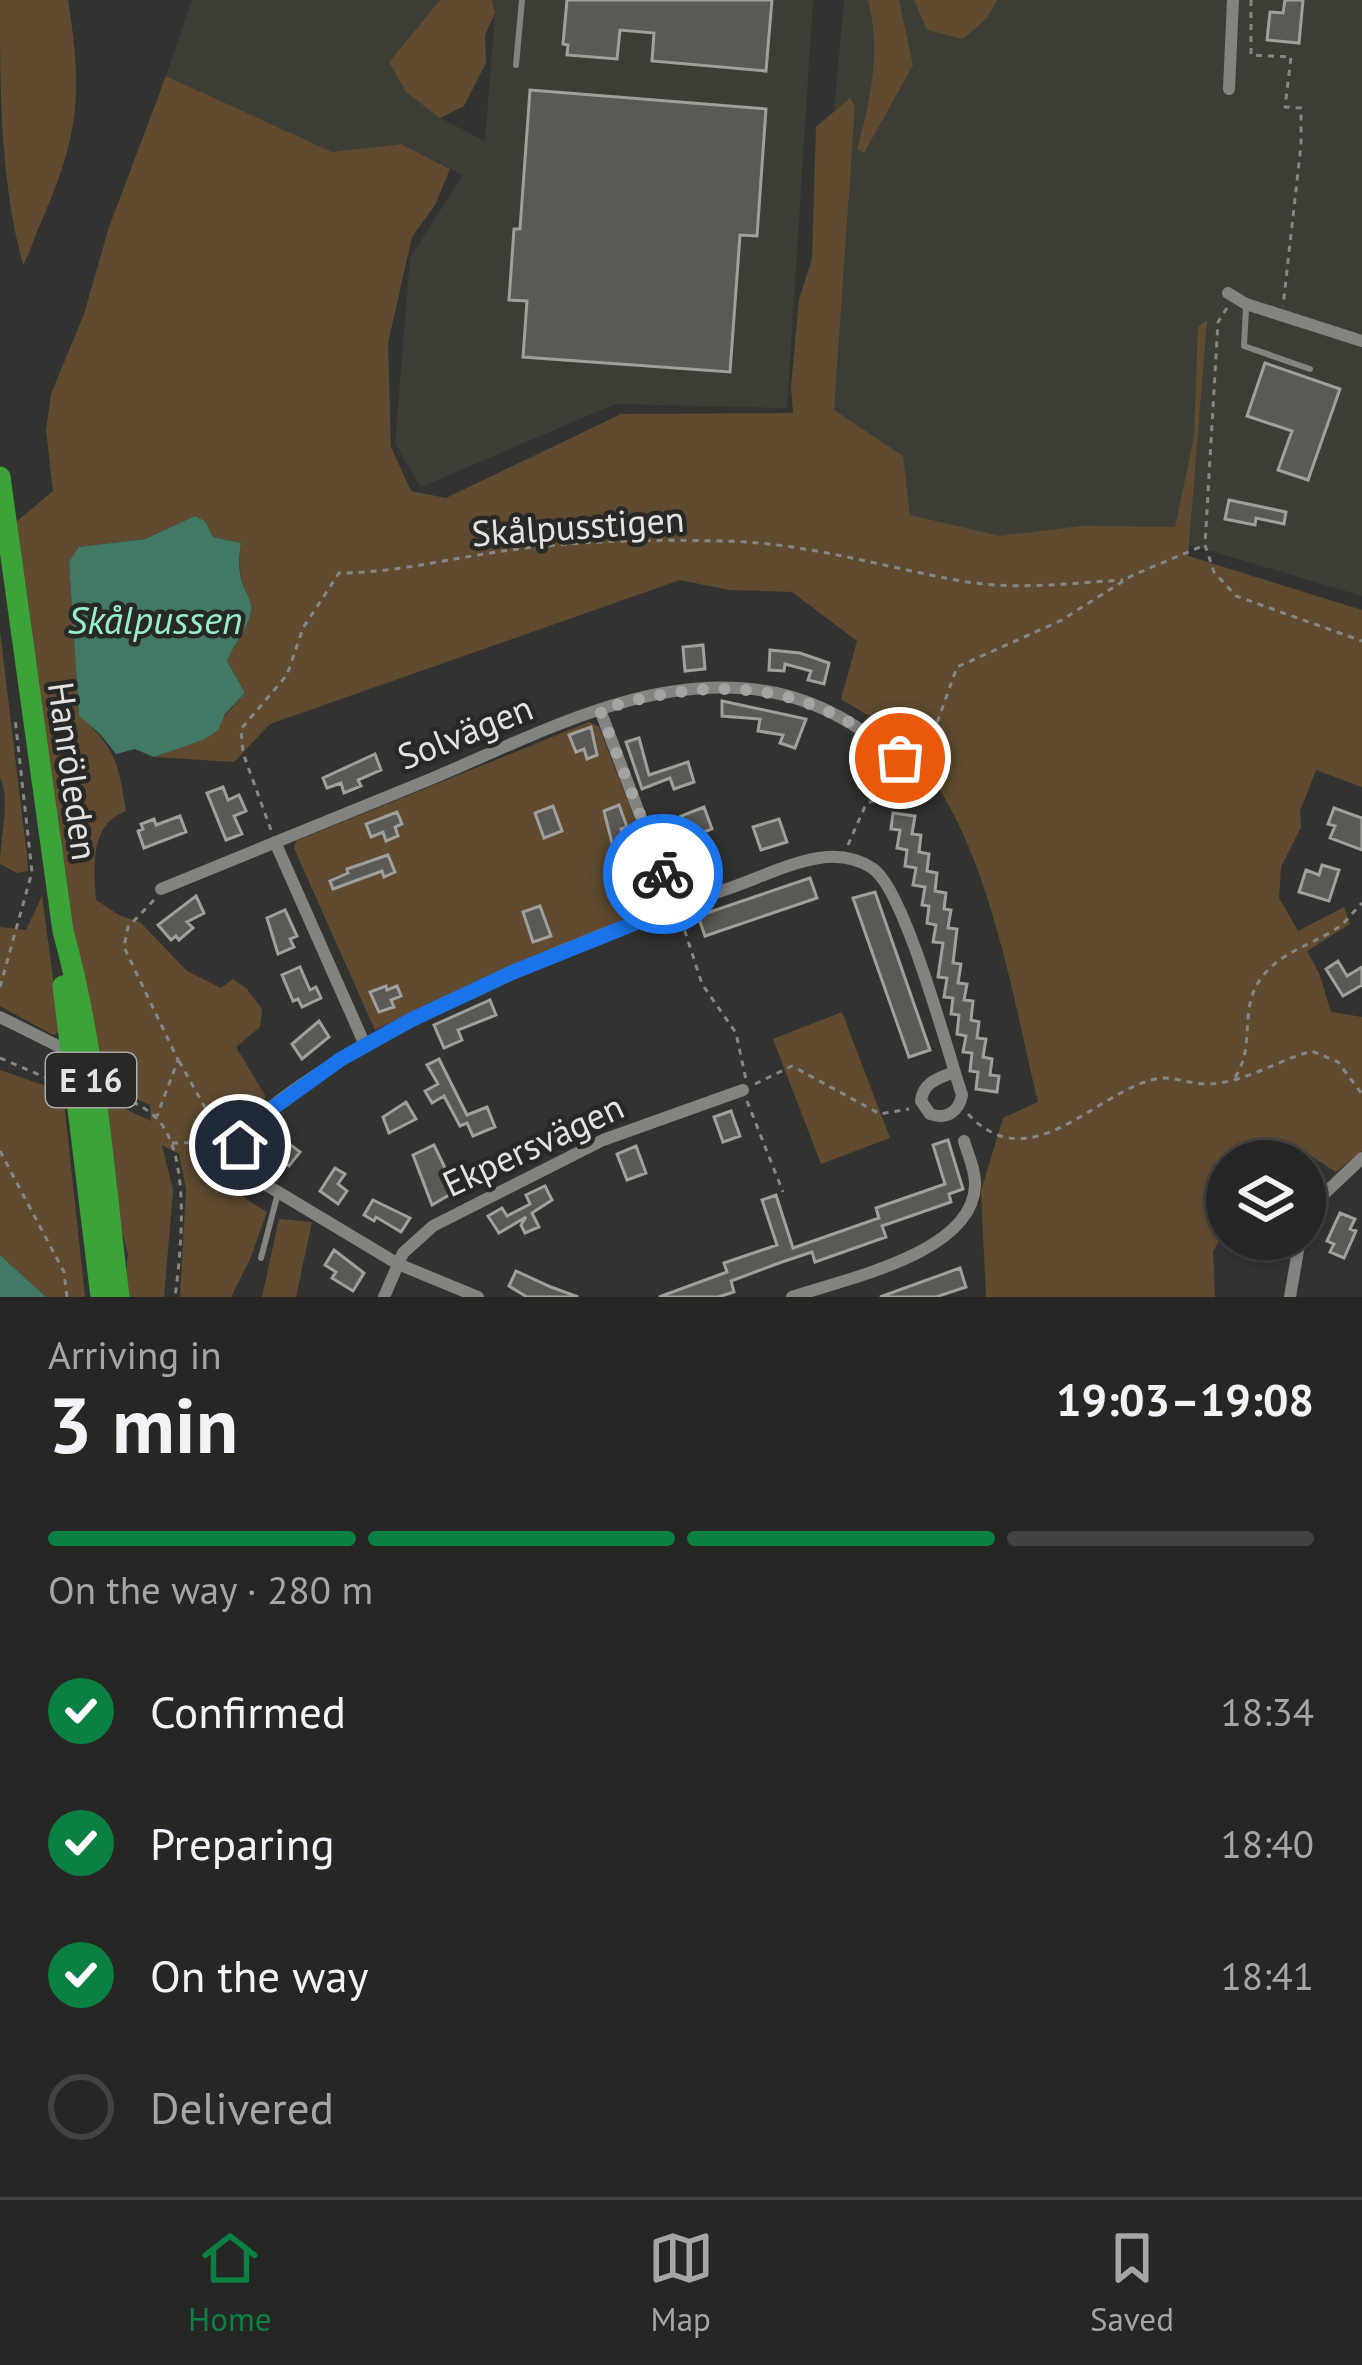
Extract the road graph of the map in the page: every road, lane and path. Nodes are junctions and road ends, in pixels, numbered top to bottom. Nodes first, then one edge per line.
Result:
1 (521, 0) edge
2 (1233, 0) edge
3 (1251, 0) edge
4 (516, 65) dead end
5 (1228, 89) dead end
6 (1228, 293) dead end
7 (1246, 304) junction
8 (1282, 314) junction
9 (1362, 341) edge
10 (1310, 369) dead end
11 (0, 477) edge
12 (1205, 544) junction
13 (1123, 580) junction
14 (1362, 641) edge
15 (13, 702) dead end
16 (600, 710) junction
17 (923, 778) junction
18 (275, 842) junction
19 (843, 858) junction
20 (161, 889) joint
21 (1362, 903) edge
22 (675, 907) junction
23 (682, 922) dead end
24 (63, 931) junction
25 (0, 987) edge
26 (0, 1017) edge
27 (364, 1045) junction
28 (70, 1052) junction
29 (0, 1058) edge
30 (178, 1060) junction
31 (954, 1072) junction
32 (1235, 1078) junction
33 (69, 1085) dead end
34 (743, 1090) junction
35 (99, 1091) dead end
36 (1362, 1094) edge
37 (962, 1095) junction
38 (922, 1105) junction
39 (157, 1116) junction
40 (964, 1141) dead end
41 (170, 1144) junction
42 (232, 1144) junction
43 (0, 1151) edge
44 (1362, 1158) edge
45 (278, 1192) junction
46 (783, 1192) dead end
47 (1326, 1193) edge
48 (261, 1258) dead end
49 (1294, 1260) edge
50 (398, 1264) junction
51 (68, 1297) edge
52 (101, 1297) edge
53 (119, 1297) edge
54 (175, 1297) edge
55 (384, 1297) edge
56 (478, 1297) edge
57 (792, 1297) edge
58 (1290, 1297) edge

1 - 4 lane
2 - 5 street
3 - 8 path
6 - 7 street
7 - 8 street
7 - 10 lane
7 - 12 path
8 - 9 street
11 - 24 highway, Hanröleden / E 16
12 - 13 path
12 - 14 path
13 - 17 path
13 - 18 path, Skålpusstigen
15 - 25 path
16 - 17 street, Solvägen
16 - 18 street, Solvägen
16 - 22 street
17 - 19 path
18 - 20 street, Solvägen
18 - 27 street
19 - 22 street
19 - 31 street
20 - 30 path
21 - 32 path
22 - 27 street
23 - 34 path
24 - 28 highway, Hanröleden / E 16
24 - 53 highway, Hanröleden / E 16
26 - 28 street
27 - 42 street
28 - 52 highway, Hanröleden / E 16
29 - 33 path
30 - 39 path
30 - 42 path
31 - 37 street
31 - 38 street
32 - 36 path
32 - 37 path
34 - 38 path
34 - 46 path
34 - 50 street, Ekpersvägen
35 - 39 path
37 - 38 street
39 - 41 path
40 - 57 street
41 - 42 path
41 - 54 path
42 - 45 street
43 - 51 path
44 - 47 street
45 - 48 lane
45 - 50 street
49 - 58 street
50 - 55 street, Ekpersvägen
50 - 56 street

